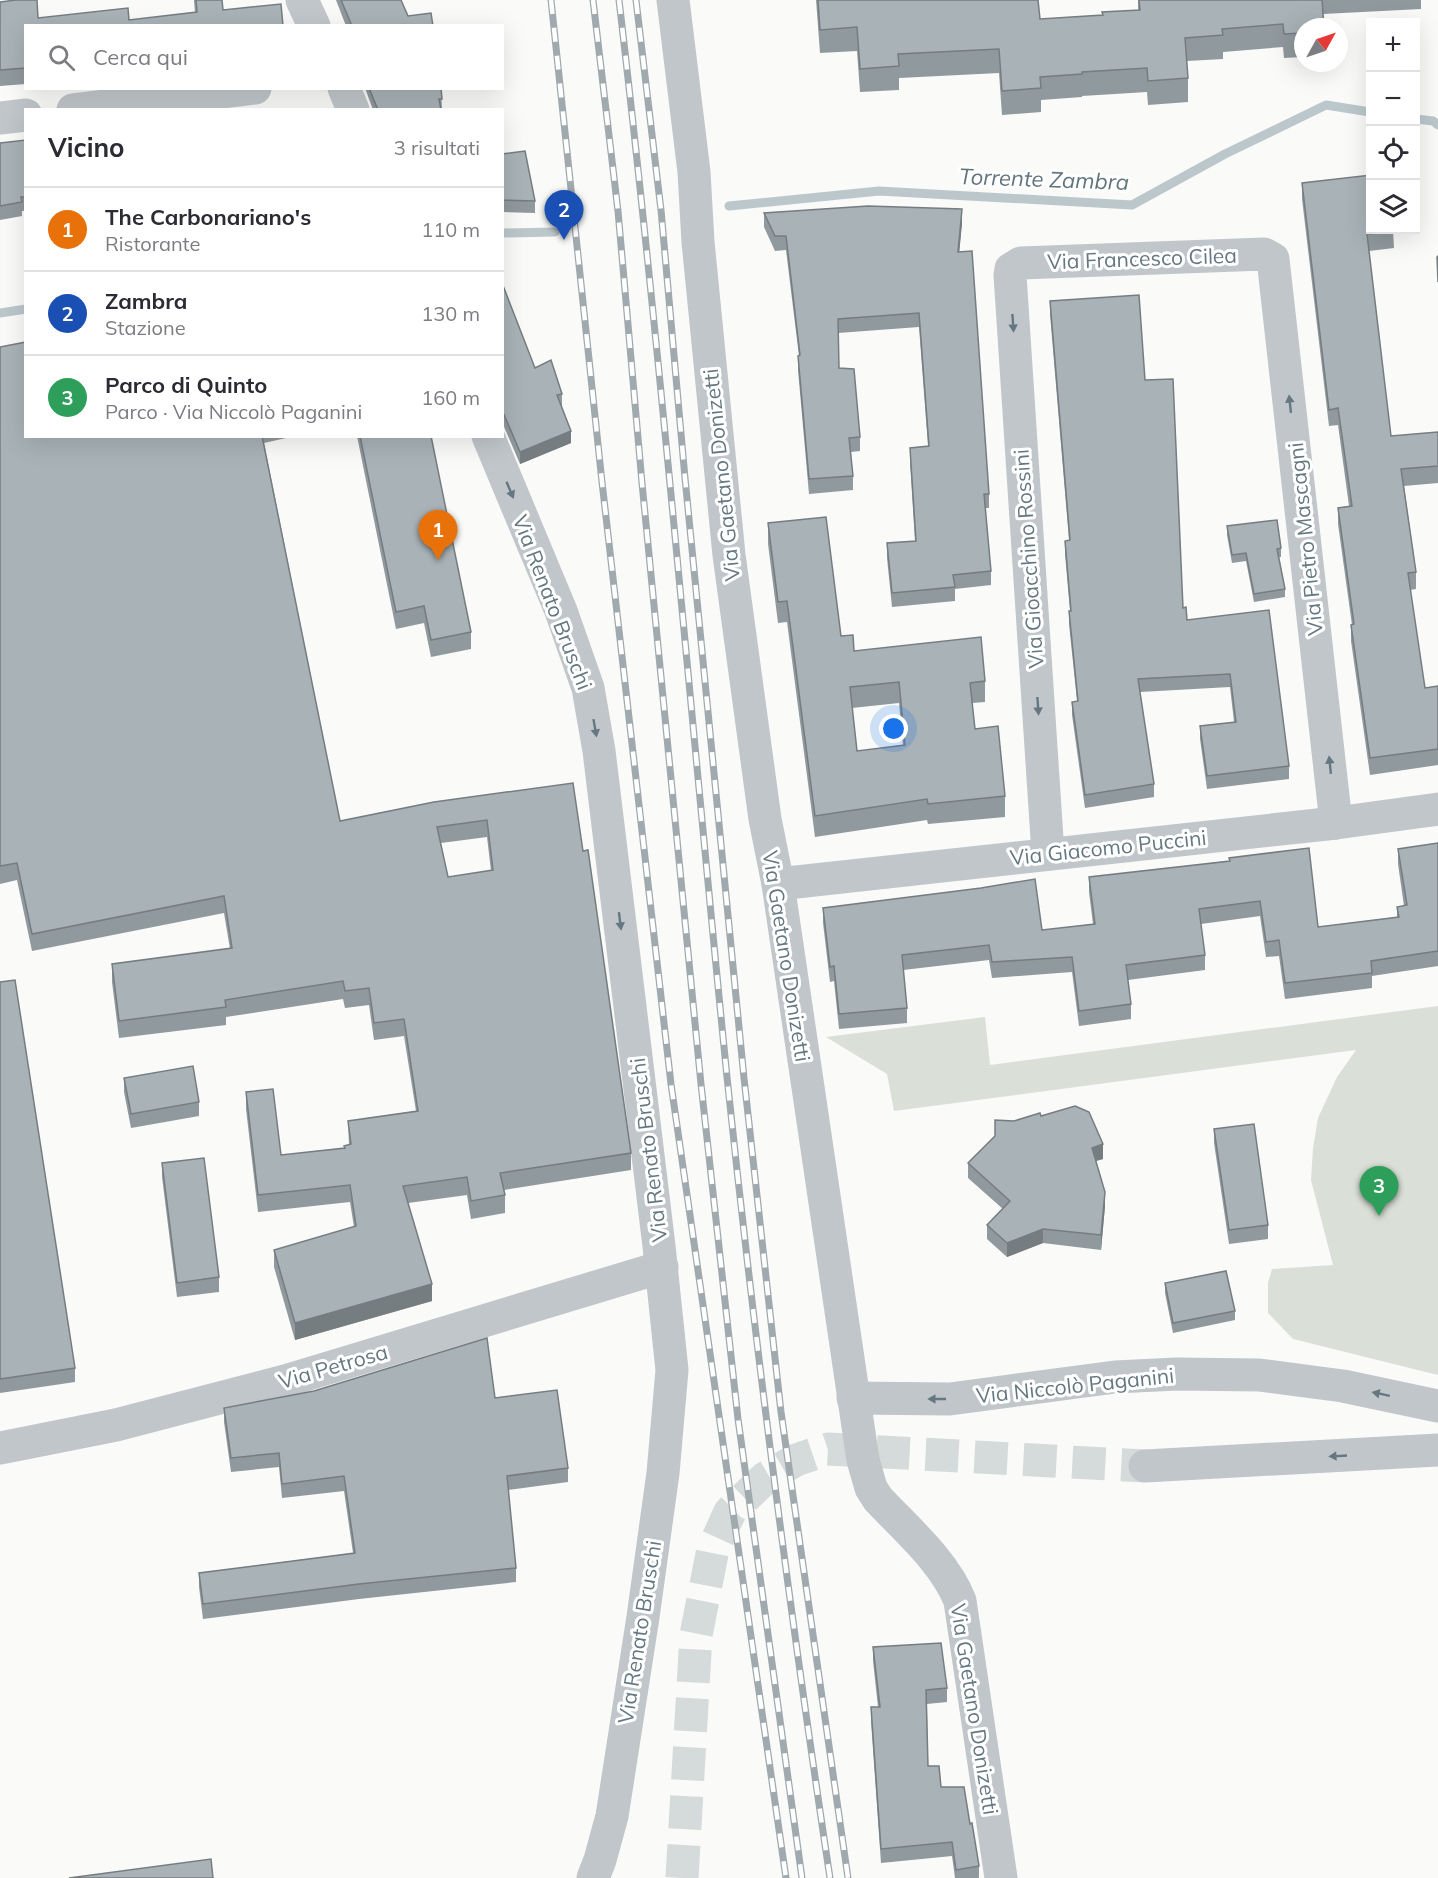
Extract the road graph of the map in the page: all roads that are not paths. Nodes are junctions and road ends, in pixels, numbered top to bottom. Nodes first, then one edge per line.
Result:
1 (302, 0) edge
2 (673, 0) edge
3 (313, 24) edge
4 (238, 90) edge
5 (345, 90) edge
6 (90, 108) edge
7 (352, 108) edge
8 (24, 115) edge
9 (0, 118) edge
10 (1270, 256) joint
11 (1014, 266) joint
12 (489, 438) edge
13 (1438, 809) edge
14 (1336, 823) junction
15 (1048, 854) junction
16 (778, 884) junction
17 (662, 1267) junction
18 (853, 1398) junction
19 (1438, 1406) edge
20 (0, 1448) edge
21 (1438, 1450) edge
22 (1144, 1466) tunnel mouth
23 (593, 1878) edge
24 (1001, 1878) edge

1 - 3 street
2 - 16 street, Via Gaetano Donizetti
4 - 6 street
5 - 7 street
8 - 9 street
10 - 11 street, Via Francesco Cilea
14 -> 10 street, Via Pietro Mascagni
11 -> 15 street, Via Gioacchino Rossini
12 -> 17 street, Via Renato Bruschi
13 - 14 street, Via Giacomo Puccini
14 - 15 street, Via Giacomo Puccini
15 - 16 street, Via Giacomo Puccini
16 - 18 street, Via Gaetano Donizetti
17 - 20 street, Via Petrosa
17 - 23 street, Via Renato Bruschi
19 -> 18 street, Via Niccolò Paganini
18 - 24 street, Via Gaetano Donizetti
21 -> 22 street

